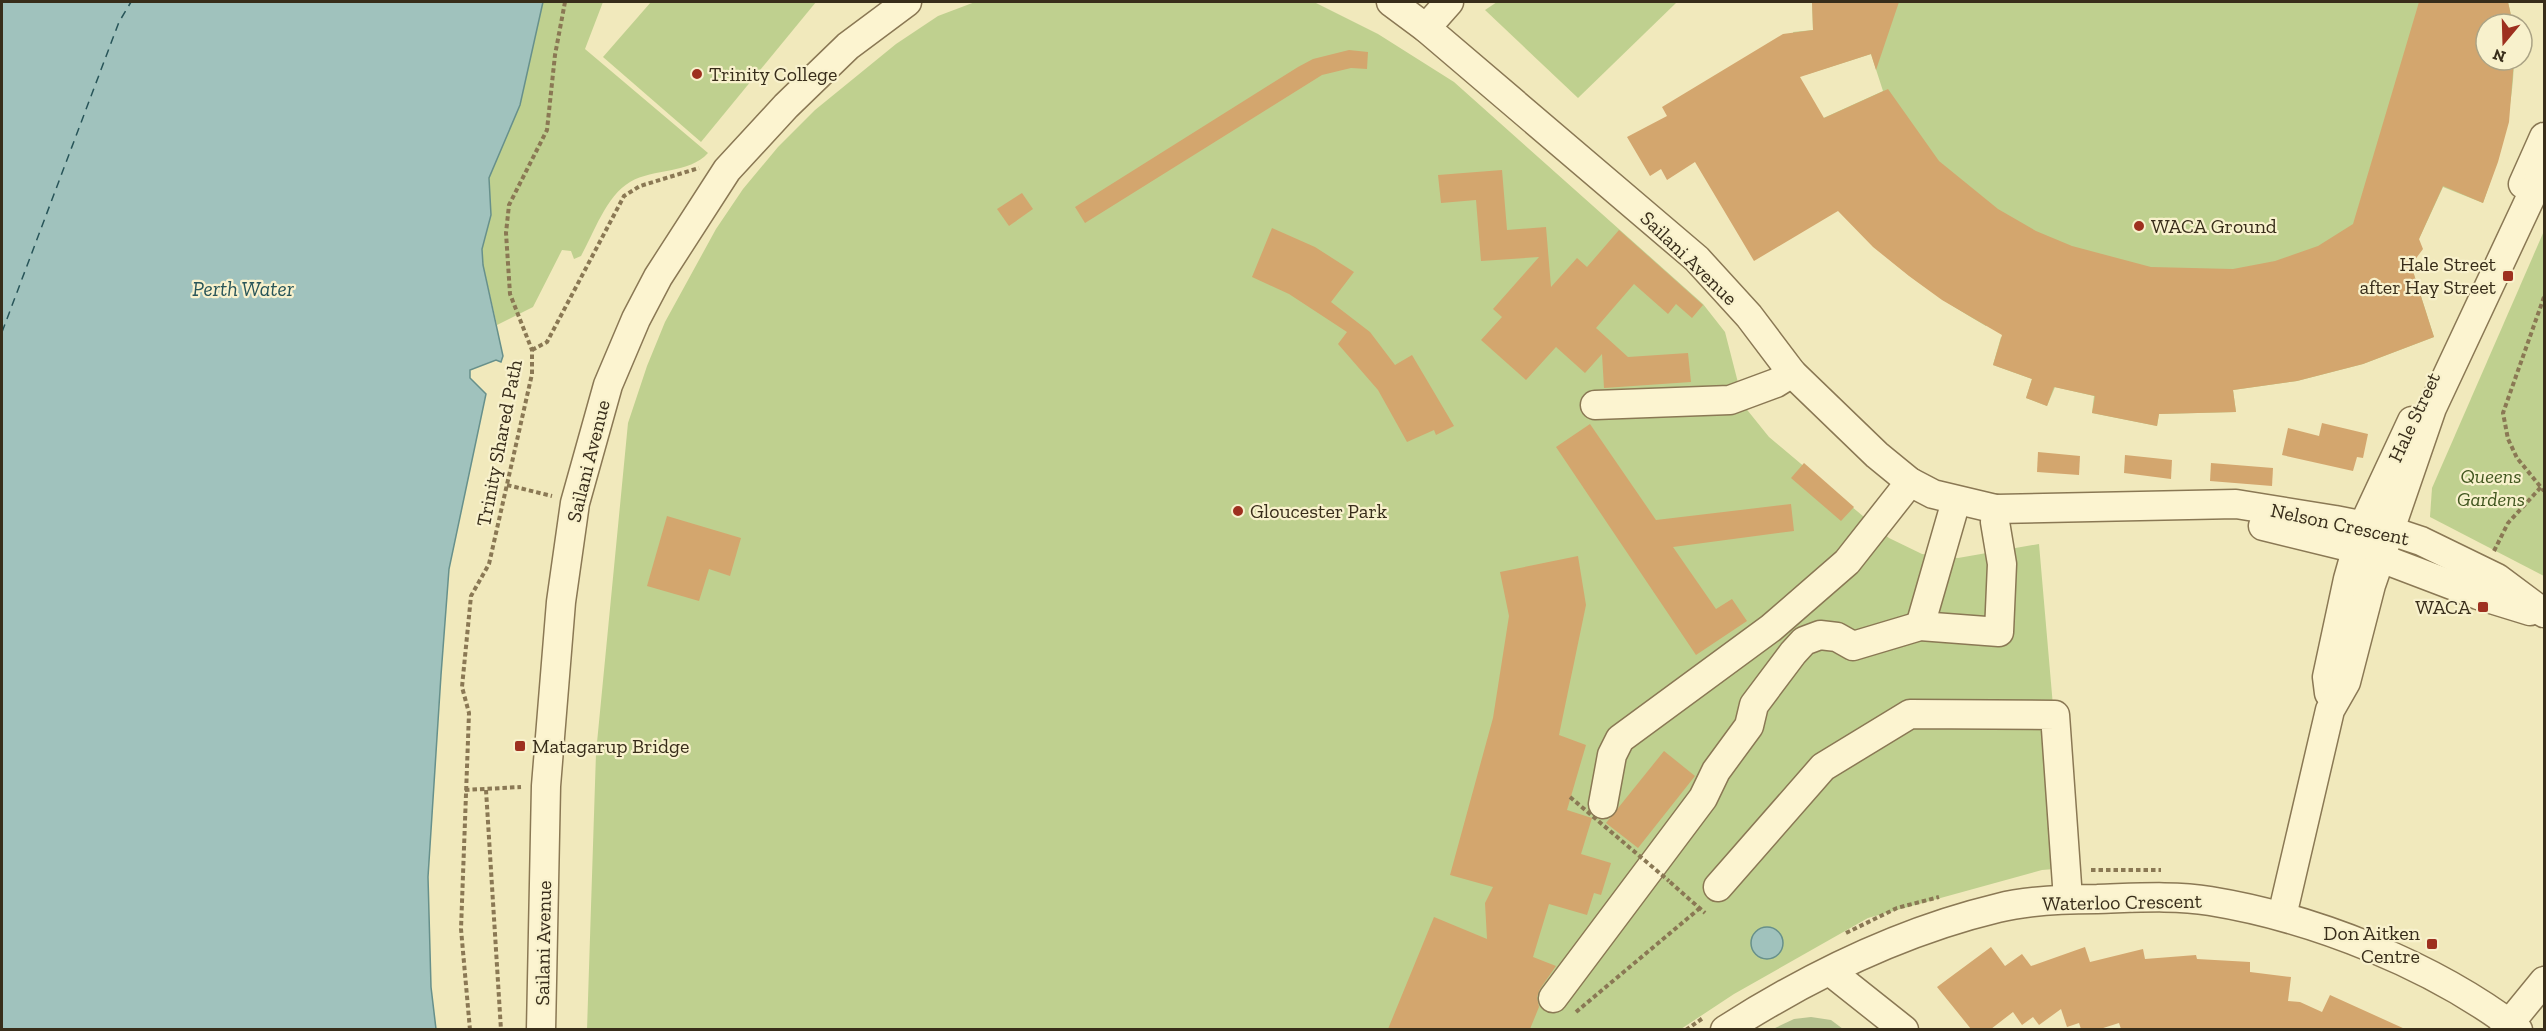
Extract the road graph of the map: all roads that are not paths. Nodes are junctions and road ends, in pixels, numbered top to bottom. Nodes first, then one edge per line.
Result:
1 (907, 2) edge
2 (1391, 2) edge
3 (1449, 2) edge
4 (1426, 28) junction
5 (2544, 137) edge
6 (2544, 169) edge
7 (1792, 374) junction
8 (1595, 405) dead end
9 (1910, 482) junction
10 (1956, 501) junction
11 (2008, 509) junction
12 (2391, 531) junction
13 (2367, 544) junction
14 (2544, 614) edge
15 (1920, 626) junction
16 (1603, 804) dead end
17 (1709, 898) road end
18 (2068, 899) junction
19 (2282, 916) junction
20 (1831, 972) junction
21 (2544, 981) edge
22 (1562, 1007) road end
23 (2510, 1027) edge
24 (541, 1029) edge
25 (1725, 1029) edge
26 (1904, 1029) edge

1 - 24 street, Sailani Avenue
2 - 4 street, Sailani Avenue
3 - 4 street
4 - 7 street, Sailani Avenue
5 - 13 street, Hale Street
6 - 12 street, Hale Street
7 - 8 street
7 - 9 street, Sailani Avenue
9 - 10 street, Sailani Avenue
9 - 16 street
10 - 11 street, Sailani Avenue
10 - 15 street
11 - 13 street, Nelson Crescent
11 - 15 street
12 - 13 street, Nelson Crescent
12 - 14 street, Nelson Crescent
13 - 14 street, Nelson Crescent
13 - 19 street, Hale Street
15 - 22 street
17 - 18 street
18 - 19 street, Waterloo Crescent
18 - 20 street, Waterloo Crescent
19 - 23 street, Waterloo Crescent
20 - 25 street, Waterloo Crescent
20 - 26 street
21 - 23 street

